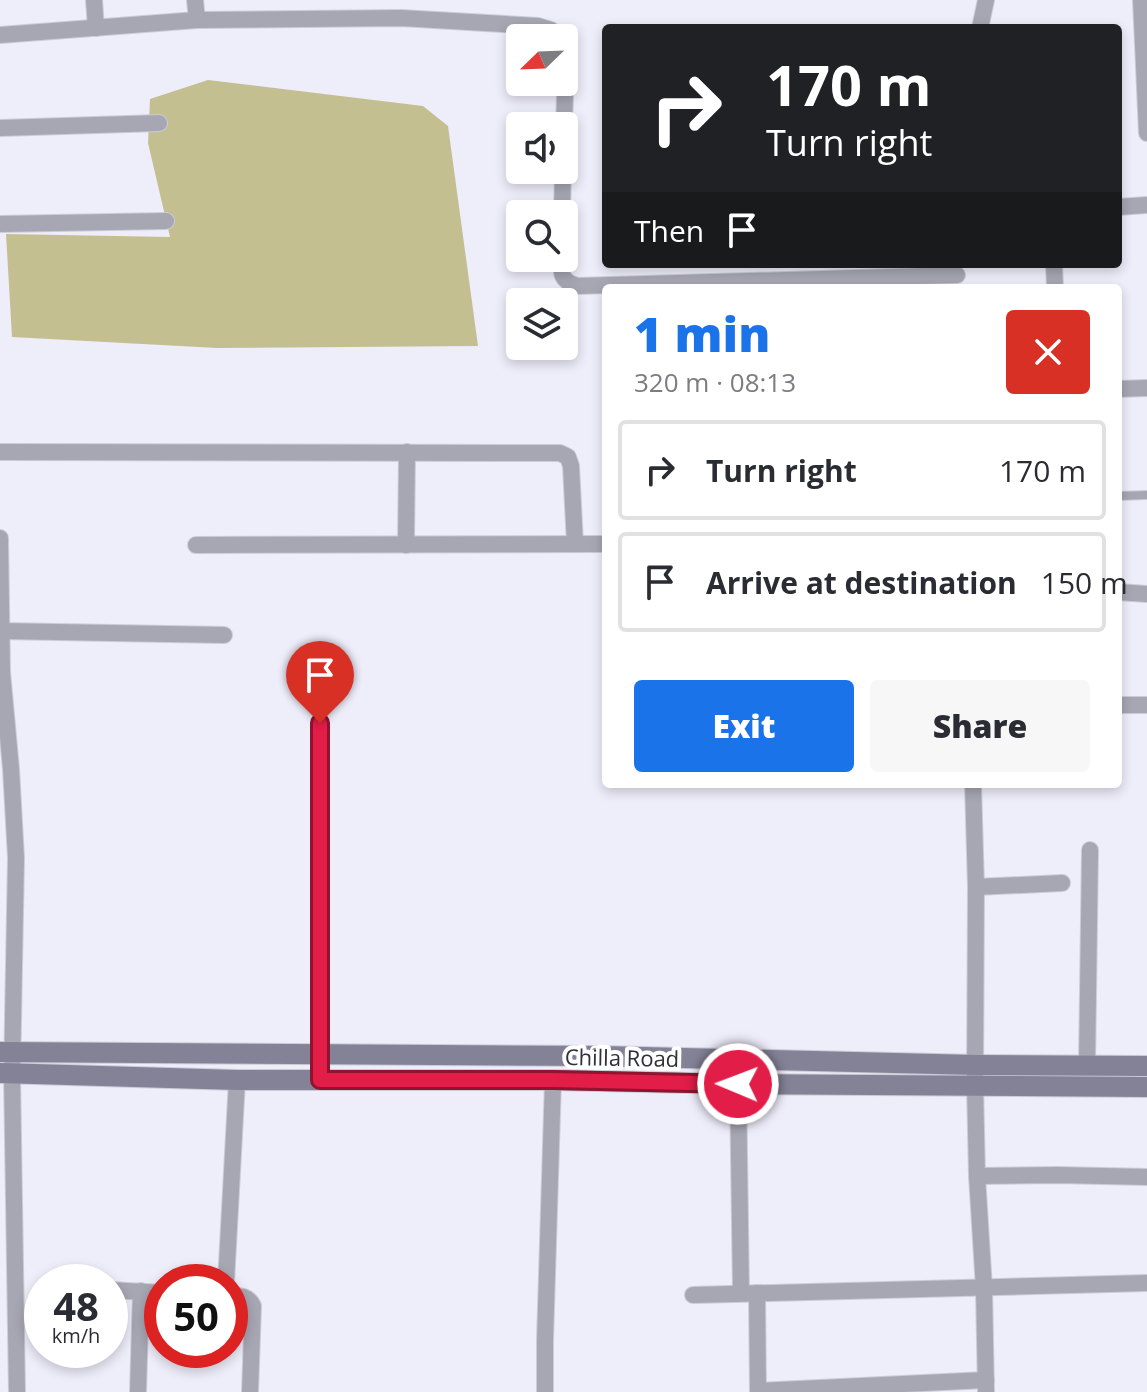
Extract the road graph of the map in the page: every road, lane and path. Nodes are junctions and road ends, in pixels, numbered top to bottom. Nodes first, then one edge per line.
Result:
1 (94, 0) edge
2 (195, 0) edge
3 (986, 0) edge
4 (1141, 0) edge
5 (197, 20) junction
6 (506, 24) edge
7 (981, 24) edge
8 (96, 28) junction
9 (0, 35) edge
10 (159, 123) dead end
11 (0, 128) edge
12 (1147, 133) edge
13 (1147, 205) edge
14 (1122, 207) edge
15 (166, 221) dead end
16 (0, 224) edge
17 (562, 272) edge
18 (957, 276) edge
19 (843, 284) edge
20 (602, 286) edge
21 (1147, 388) edge
22 (1122, 389) edge
23 (0, 452) edge
24 (407, 452) junction
25 (1147, 495) edge
26 (1122, 496) edge
27 (0, 538) edge
28 (575, 544) junction
29 (602, 544) edge
30 (196, 545) dead end
31 (406, 545) junction
32 (1122, 592) edge
33 (1147, 594) edge
34 (1, 631) edge
35 (224, 635) dead end
36 (1, 672) edge
37 (1122, 705) edge
38 (1147, 705) edge
39 (320, 723) dead end
40 (973, 788) edge
41 (1090, 850) dead end
42 (1062, 883) dead end
43 (976, 887) junction
44 (7, 1052) edge
45 (320, 1054) junction
46 (1087, 1065) junction
47 (1147, 1066) edge
48 (6, 1074) edge
49 (976, 1075) junction
50 (237, 1080) junction
51 (320, 1080) junction
52 (553, 1080) junction
53 (738, 1084) junction
54 (1147, 1087) edge
55 (977, 1176) junction
56 (1147, 1177) edge
57 (227, 1264) edge
58 (1147, 1283) edge
59 (984, 1288) junction
60 (128, 1291) edge
61 (141, 1291) junction
62 (144, 1291) edge
63 (749, 1293) junction
64 (693, 1295) dead end
65 (248, 1298) edge
66 (986, 1386) edge
67 (17, 1392) edge
68 (138, 1392) edge
69 (250, 1392) edge
70 (545, 1392) edge
71 (758, 1392) edge

1 - 8 street
2 - 5 street
3 - 7 street
4 - 12 street
5 - 6 street
5 - 8 street
8 - 9 street
10 - 11 street
13 - 14 street
15 - 16 street
17 - 20 street
18 - 19 street
21 - 22 street
23 - 24 street
24 - 28 street
24 - 31 street
25 - 26 lane
27 - 34 street
28 - 29 street
28 - 31 street
30 - 31 street
32 - 33 street
34 - 35 street
34 - 36 street
36 - 44 street
37 - 38 street
39 - 45 street
40 - 43 street
41 - 46 street
42 - 43 street
43 - 49 street
44 - 45 main road, Chilla Road
44 - 48 street
45 - 49 main road, Chilla Road
45 - 51 street
46 - 47 main road
46 - 49 main road
48 - 50 main road, Chilla Road
48 - 67 street
49 - 53 main road, Chilla Road
49 - 54 main road, Chilla Road
49 - 55 street
50 - 51 main road, Chilla Road
50 - 57 street
51 - 52 main road, Chilla Road
52 - 53 main road, Chilla Road
52 - 70 street
53 - 63 street
55 - 56 street
55 - 59 street
58 - 59 street
59 - 63 street
59 - 66 street
60 - 61 street
61 - 62 street
61 - 68 street
63 - 64 street
63 - 71 street
65 - 69 street
66 - 71 street

